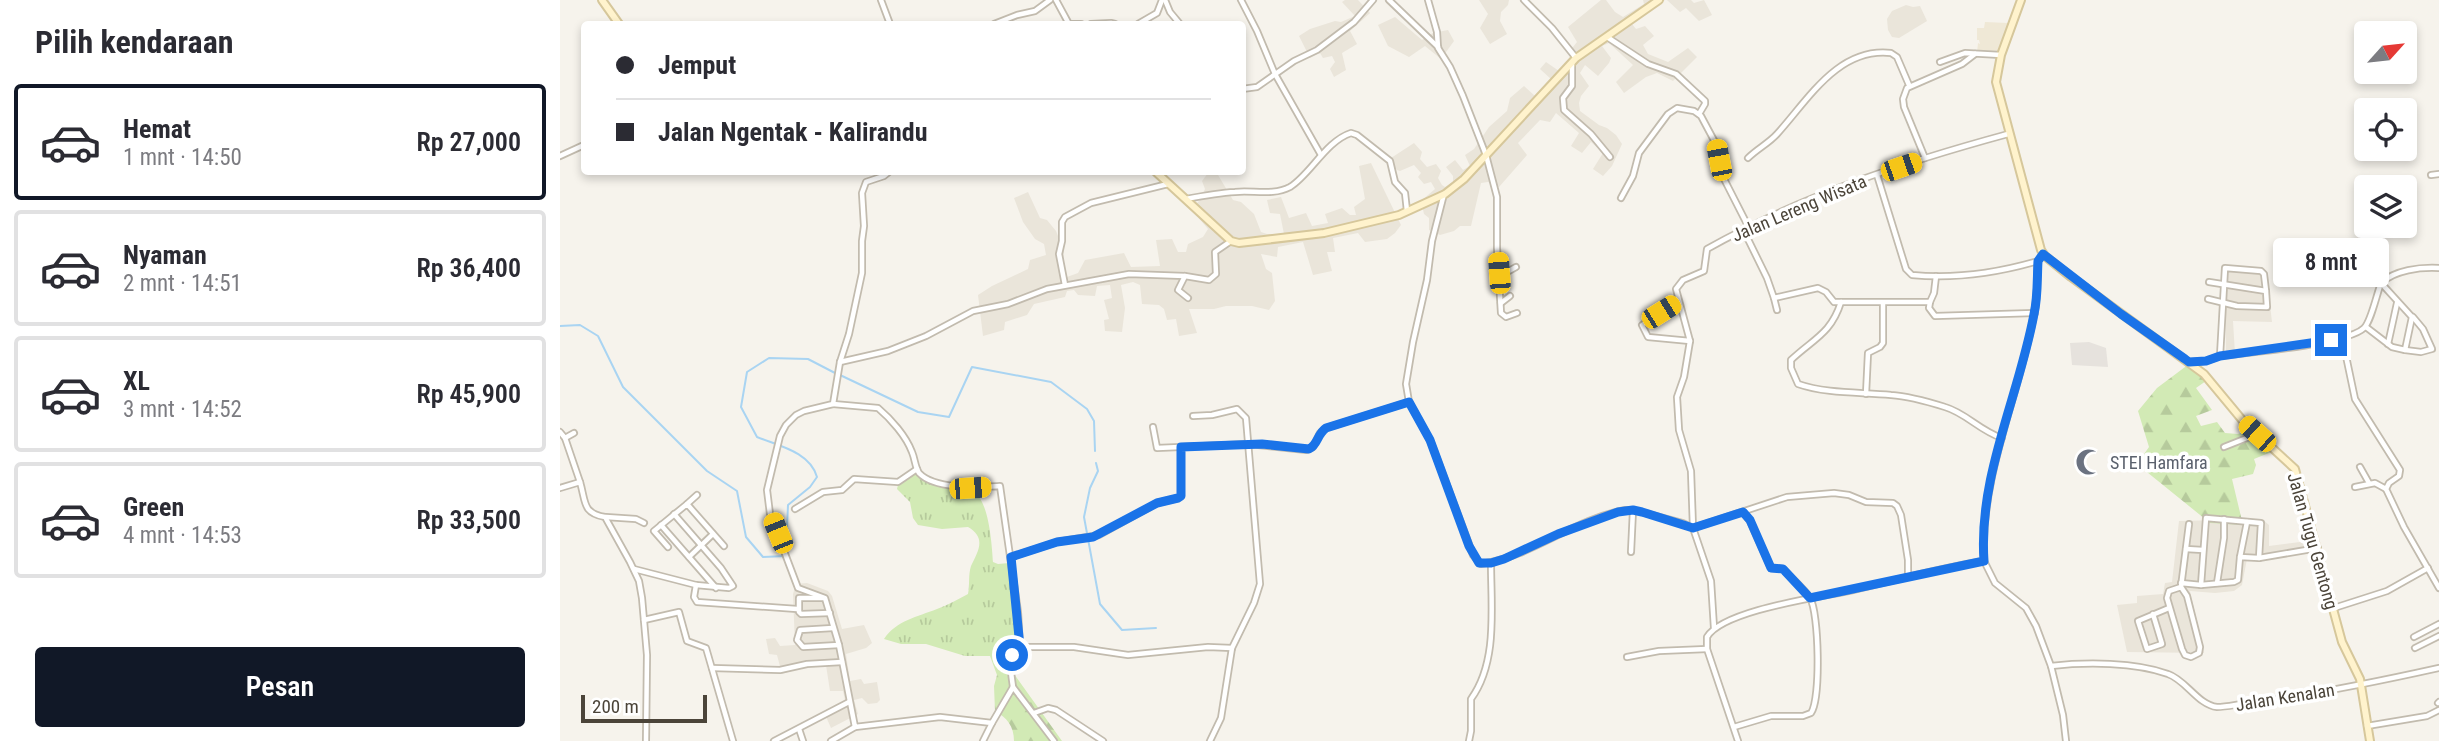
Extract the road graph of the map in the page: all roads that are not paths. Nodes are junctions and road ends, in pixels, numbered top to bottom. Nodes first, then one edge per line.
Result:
1 (602, 0) edge
2 (881, 0) edge
3 (1050, 0) edge
4 (1056, 0) edge
5 (1164, 0) edge
6 (1241, 0) edge
7 (1373, 0) edge
8 (1389, 0) edge
9 (1428, 0) edge
10 (1524, 0) edge
11 (1659, 0) edge
12 (2021, 0) edge
13 (617, 21) edge
14 (889, 21) edge
15 (1002, 21) edge
16 (1068, 21) edge
17 (1143, 21) edge
18 (1178, 21) edge
19 (1607, 37) junction
20 (1438, 48) junction
21 (1975, 54) junction
22 (2001, 55) junction
23 (1574, 61) junction
24 (1940, 62) dead end
25 (1275, 74) junction
26 (1909, 85) junction
27 (1246, 88) edge
28 (1699, 114) junction
29 (2008, 134) junction
30 (581, 146) edge
31 (1321, 155) junction
32 (1486, 155) junction
33 (560, 156) edge
34 (1611, 157) dead end
35 (1748, 158) dead end
36 (1925, 158) junction
37 (2439, 174) edge
38 (885, 175) edge
39 (1159, 175) edge
40 (1877, 175) junction
41 (2431, 175) dead end
42 (1169, 184) junction
43 (1444, 194) junction
44 (1620, 198) dead end
45 (1186, 200) junction
46 (1407, 212) junction
47 (1748, 226) junction
48 (1743, 229) junction
49 (1231, 242) junction
50 (2043, 254) junction
51 (2038, 261) junction
52 (1516, 267) dead end
53 (2439, 268) edge
54 (1185, 276) junction
55 (1500, 276) junction
56 (1936, 276) junction
57 (2209, 282) dead end
58 (2381, 283) junction
59 (1065, 285) junction
60 (2224, 285) junction
61 (2266, 290) junction
62 (1510, 296) dead end
63 (1188, 298) dead end
64 (1774, 298) junction
65 (2208, 299) dead end
66 (1678, 301) junction
67 (1841, 302) junction
68 (1930, 302) junction
69 (2224, 302) junction
70 (2397, 302) junction
71 (1882, 303) junction
72 (1500, 304) junction
73 (1777, 310) dead end
74 (1517, 313) dead end
75 (2035, 313) junction
76 (2412, 317) junction
77 (2366, 327) junction
78 (2342, 337) junction
79 (1690, 341) junction
80 (2388, 344) junction
81 (2405, 350) junction
82 (2220, 356) junction
83 (2206, 361) junction
84 (840, 362) junction
85 (2189, 362) junction
86 (2204, 374) junction
87 (1867, 394) junction
88 (1409, 402) junction
89 (833, 404) junction
90 (1193, 416) dead end
91 (1153, 427) dead end
92 (560, 432) edge
93 (574, 433) dead end
94 (2257, 434) junction
95 (565, 438) junction
96 (2002, 438) junction
97 (1249, 444) junction
98 (1181, 447) junction
99 (2224, 447) dead end
100 (2360, 467) dead end
101 (917, 469) junction
102 (580, 482) junction
103 (2369, 483) junction
104 (2355, 487) dead end
105 (560, 488) edge
106 (2386, 489) junction
107 (698, 495) dead end
108 (687, 504) junction
109 (794, 509) dead end
110 (1633, 510) junction
111 (1743, 512) junction
112 (674, 514) junction
113 (605, 517) junction
114 (2224, 519) junction
115 (2247, 522) junction
116 (644, 523) dead end
117 (2189, 524) dead end
118 (661, 525) junction
119 (1693, 528) junction
120 (713, 534) junction
121 (701, 545) junction
122 (668, 547) dead end
123 (724, 547) dead end
124 (2318, 548) junction
125 (2186, 549) junction
126 (2203, 550) junction
127 (1631, 552) dead end
128 (688, 557) junction
129 (1011, 557) junction
130 (2240, 557) junction
131 (2259, 558) junction
132 (1984, 561) junction
133 (1491, 563) junction
134 (2428, 568) junction
135 (633, 569) junction
136 (2436, 576) edge
137 (1908, 577) junction
138 (2217, 583) junction
139 (696, 585) junction
140 (2181, 585) junction
141 (2201, 585) junction
142 (716, 588) junction
143 (2439, 588) edge
144 (825, 598) junction
145 (1810, 598) junction
146 (2170, 608) junction
147 (2334, 608) junction
148 (797, 609) dead end
149 (830, 613) junction
150 (2153, 614) junction
151 (644, 620) junction
152 (2439, 624) edge
153 (834, 628) junction
154 (1714, 628) junction
155 (2439, 636) edge
156 (2414, 637) dead end
157 (839, 645) junction
158 (1020, 647) junction
159 (1232, 648) junction
160 (2415, 648) dead end
161 (1707, 649) junction
162 (1627, 657) dead end
163 (842, 662) junction
164 (2051, 666) junction
165 (712, 668) junction
166 (2439, 668) edge
167 (2362, 685) junction
168 (1013, 687) junction
169 (849, 702) junction
170 (2439, 710) edge
171 (1034, 713) junction
172 (992, 723) junction
173 (2367, 726) junction
174 (855, 727) junction
175 (1734, 727) junction
176 (799, 729) junction
177 (646, 741) edge
178 (733, 741) edge
179 (774, 741) edge
180 (803, 741) edge
181 (831, 741) edge
182 (983, 741) edge
183 (1054, 741) edge
184 (1103, 741) edge
185 (1210, 741) edge
186 (1469, 741) edge
187 (1738, 741) edge
188 (2066, 741) edge
189 (2370, 741) edge

1 - 13 main road
2 - 14 street
3 - 15 street
4 - 16 street
5 - 17 street
5 - 18 street
6 - 25 street
7 - 25 street
8 - 20 street
9 - 20 street
10 - 23 street
11 - 19 main road
12 - 22 main road
19 - 23 main road
19 - 28 street
20 - 32 street
21 - 22 street
21 - 24 street
21 - 26 street
22 - 29 main road
23 - 32 main road
23 - 34 street
25 - 27 street
25 - 31 street
26 - 35 street
26 - 36 street
28 - 44 street
28 - 47 street
29 - 36 street, Jalan Lereng Wisata
29 - 50 main road
30 - 33 street
31 - 45 street
31 - 46 street
32 - 43 main road
32 - 55 street
36 - 40 street, Jalan Lereng Wisata
37 - 41 street
38 - 84 street
39 - 42 main road
40 - 47 street, Jalan Lereng Wisata
40 - 56 street
42 - 45 main road
42 - 59 street
43 - 46 main road
43 - 88 street
45 - 49 main road
46 - 49 main road
47 - 48 street, Jalan Lereng Wisata
48 - 64 street
48 - 66 street, Jalan Lereng Wisata
49 - 54 street
50 - 51 street
50 - 85 main road, Jalan Tugu Gentong
51 - 56 street
51 - 75 street
52 - 55 street
53 - 58 street
54 - 59 street
54 - 63 street
55 - 72 street
56 - 68 street
57 - 60 street
58 - 70 street
58 - 77 street
59 - 84 street
60 - 61 street
60 - 61 street
60 - 69 street
61 - 69 street
62 - 72 street
64 - 67 street
64 - 73 street
65 - 69 street
66 - 79 street
66 - 79 street
67 - 71 street
67 - 87 street
68 - 71 street
68 - 75 street
69 - 82 street
70 - 76 street
70 - 80 street
71 - 87 street
72 - 74 street
75 - 96 street
76 - 81 street
76 - 81 street
77 - 78 street
77 - 80 street
78 - 82 street
78 - 106 street
79 - 119 street
80 - 81 street
82 - 83 street
83 - 85 street
83 - 86 street
84 - 89 street
85 - 86 main road, Jalan Tugu Gentong
86 - 94 main road, Jalan Tugu Gentong
87 - 96 street
88 - 97 street
88 - 133 street
89 - 101 street
89 - 144 street
90 - 97 street
91 - 98 street
92 - 95 street
93 - 95 street
94 - 99 street
94 - 124 main road, Jalan Tugu Gentong
95 - 102 street
96 - 132 street
97 - 98 street
97 - 159 street
98 - 129 street
100 - 103 street
101 - 109 street
101 - 129 street
102 - 105 street
102 - 113 street
103 - 104 street
103 - 106 street
106 - 134 street
107 - 108 street
108 - 112 street
108 - 120 street
110 - 119 street
110 - 127 street
110 - 133 street
111 - 119 street
111 - 137 street
111 - 145 street
112 - 118 street
112 - 121 street
113 - 116 street
113 - 135 street
114 - 115 street
114 - 126 street
114 - 138 street
115 - 130 street
115 - 131 street
117 - 125 street
118 - 122 street
118 - 128 street
119 - 154 street
120 - 121 street
120 - 123 street
121 - 128 street
121 - 142 street
124 - 131 street
124 - 147 main road, Jalan Tugu Gentong
125 - 126 street
125 - 140 street
126 - 141 street
128 - 142 street
129 - 158 street
130 - 131 street
130 - 138 street
132 - 137 street
132 - 164 street
133 - 186 street
134 - 136 street
134 - 147 street
135 - 139 street
135 - 151 street
136 - 143 street
137 - 145 street
138 - 141 street
139 - 142 street
139 - 148 street
140 - 141 street
140 - 146 street
140 - 146 street
144 - 149 street
144 - 149 street
145 - 154 street
145 - 175 street
146 - 150 street
147 - 167 main road, Jalan Tugu Gentong
149 - 153 street
150 - 150 street
151 - 165 street
151 - 177 street
152 - 156 street
153 - 157 street
153 - 157 street
154 - 161 street
155 - 160 street
157 - 163 street
158 - 159 street
158 - 168 street
159 - 185 street
161 - 162 street
161 - 175 street
163 - 165 street
163 - 169 street
164 - 167 street, Jalan Kenalan
164 - 188 street
165 - 178 street
166 - 167 street, Jalan Kenalan
167 - 173 main road, Jalan Tugu Gentong
168 - 171 street
168 - 172 street
169 - 174 street
169 - 176 street
170 - 173 street
171 - 183 street
171 - 184 street
172 - 174 street
172 - 182 street
173 - 189 main road, Jalan Tugu Gentong
174 - 181 street
175 - 187 street
176 - 179 street
176 - 180 street

